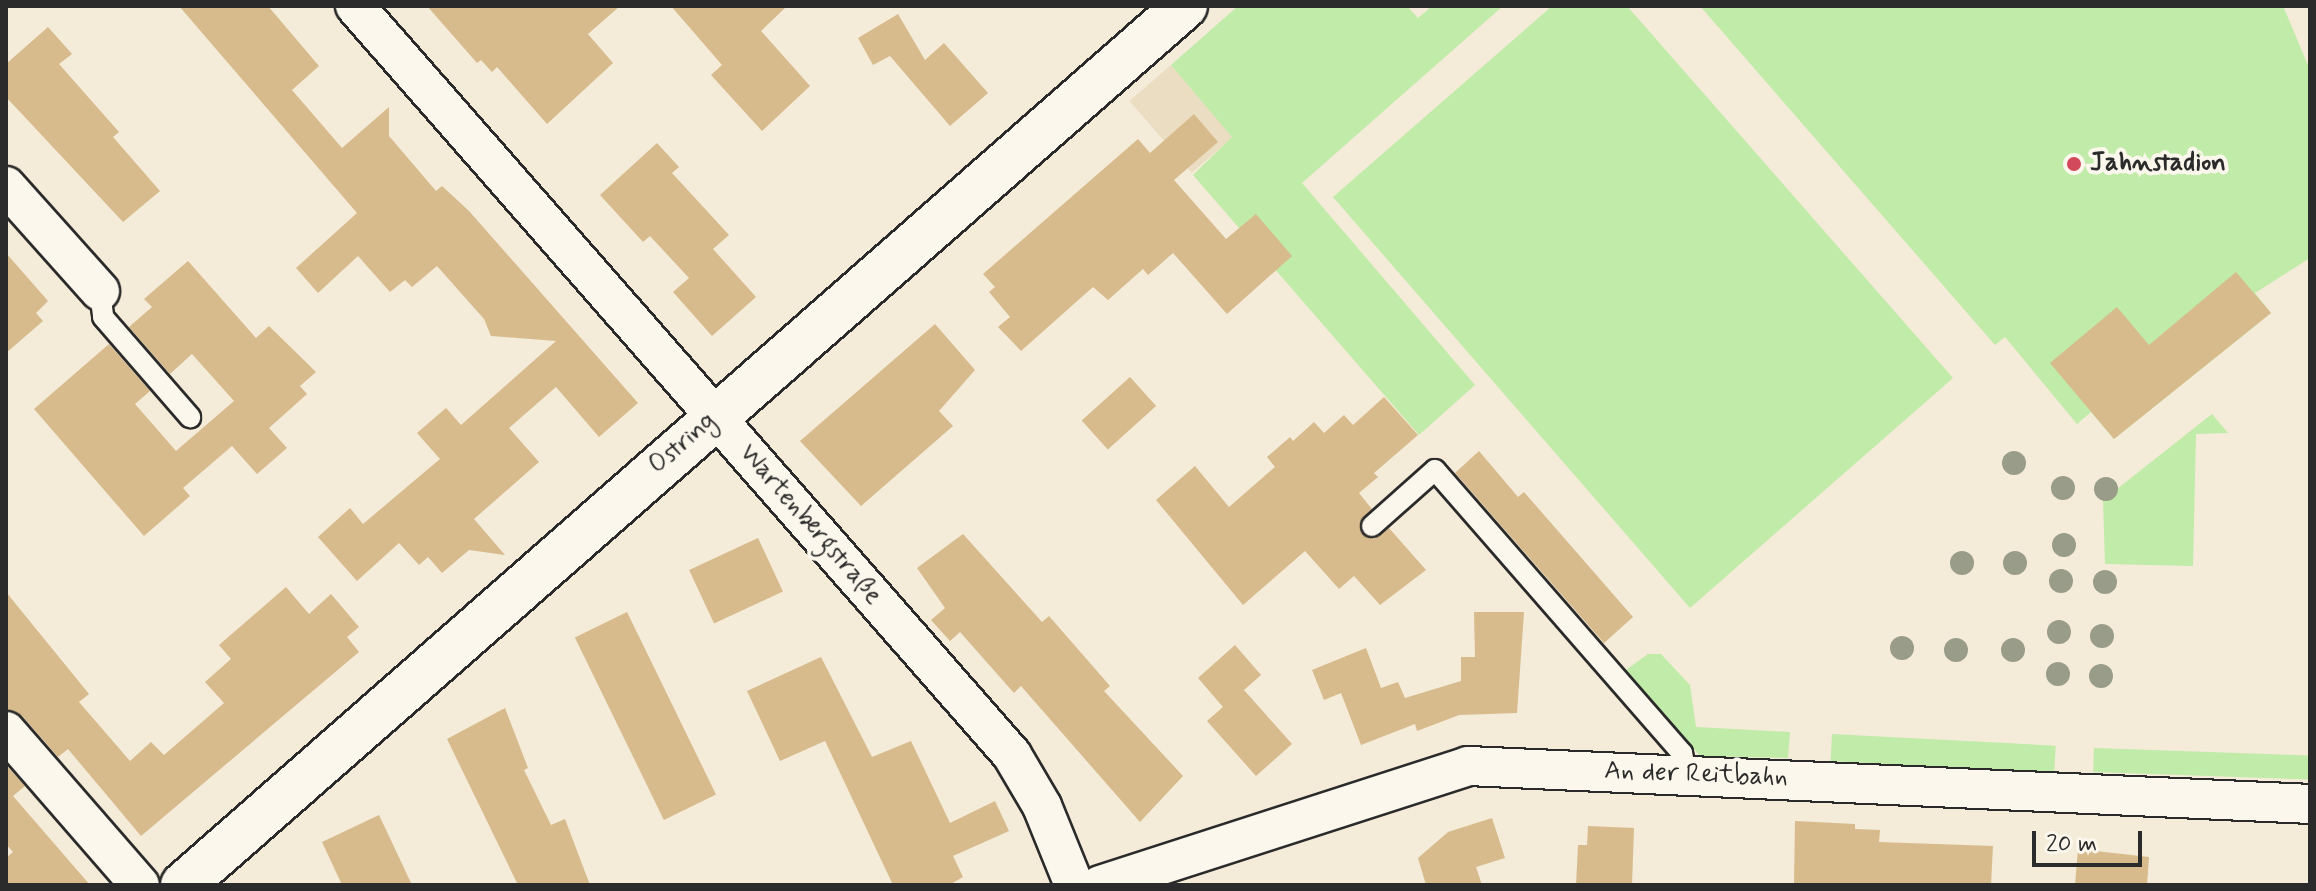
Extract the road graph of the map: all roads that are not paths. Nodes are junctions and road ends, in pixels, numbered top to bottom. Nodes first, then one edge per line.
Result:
1 (355, 6) edge
2 (1185, 6) edge
3 (6, 186) edge
4 (100, 291) joint
5 (190, 417) dead end
6 (713, 417) junction
7 (1372, 526) dead end
8 (6, 731) edge
9 (1686, 774) junction
10 (2310, 804) edge
11 (140, 885) edge
12 (183, 885) edge
13 (1074, 885) edge
14 (1100, 885) edge

1 - 6 street, Wartenbergstraße
2 - 6 street, Ostring
3 - 4 street
4 - 5 lane
6 - 12 street, Ostring
6 - 13 street, Wartenbergstraße
7 - 9 lane
8 - 11 street
9 - 10 street, An der Reitbahn
9 - 14 street, An der Reitbahn

